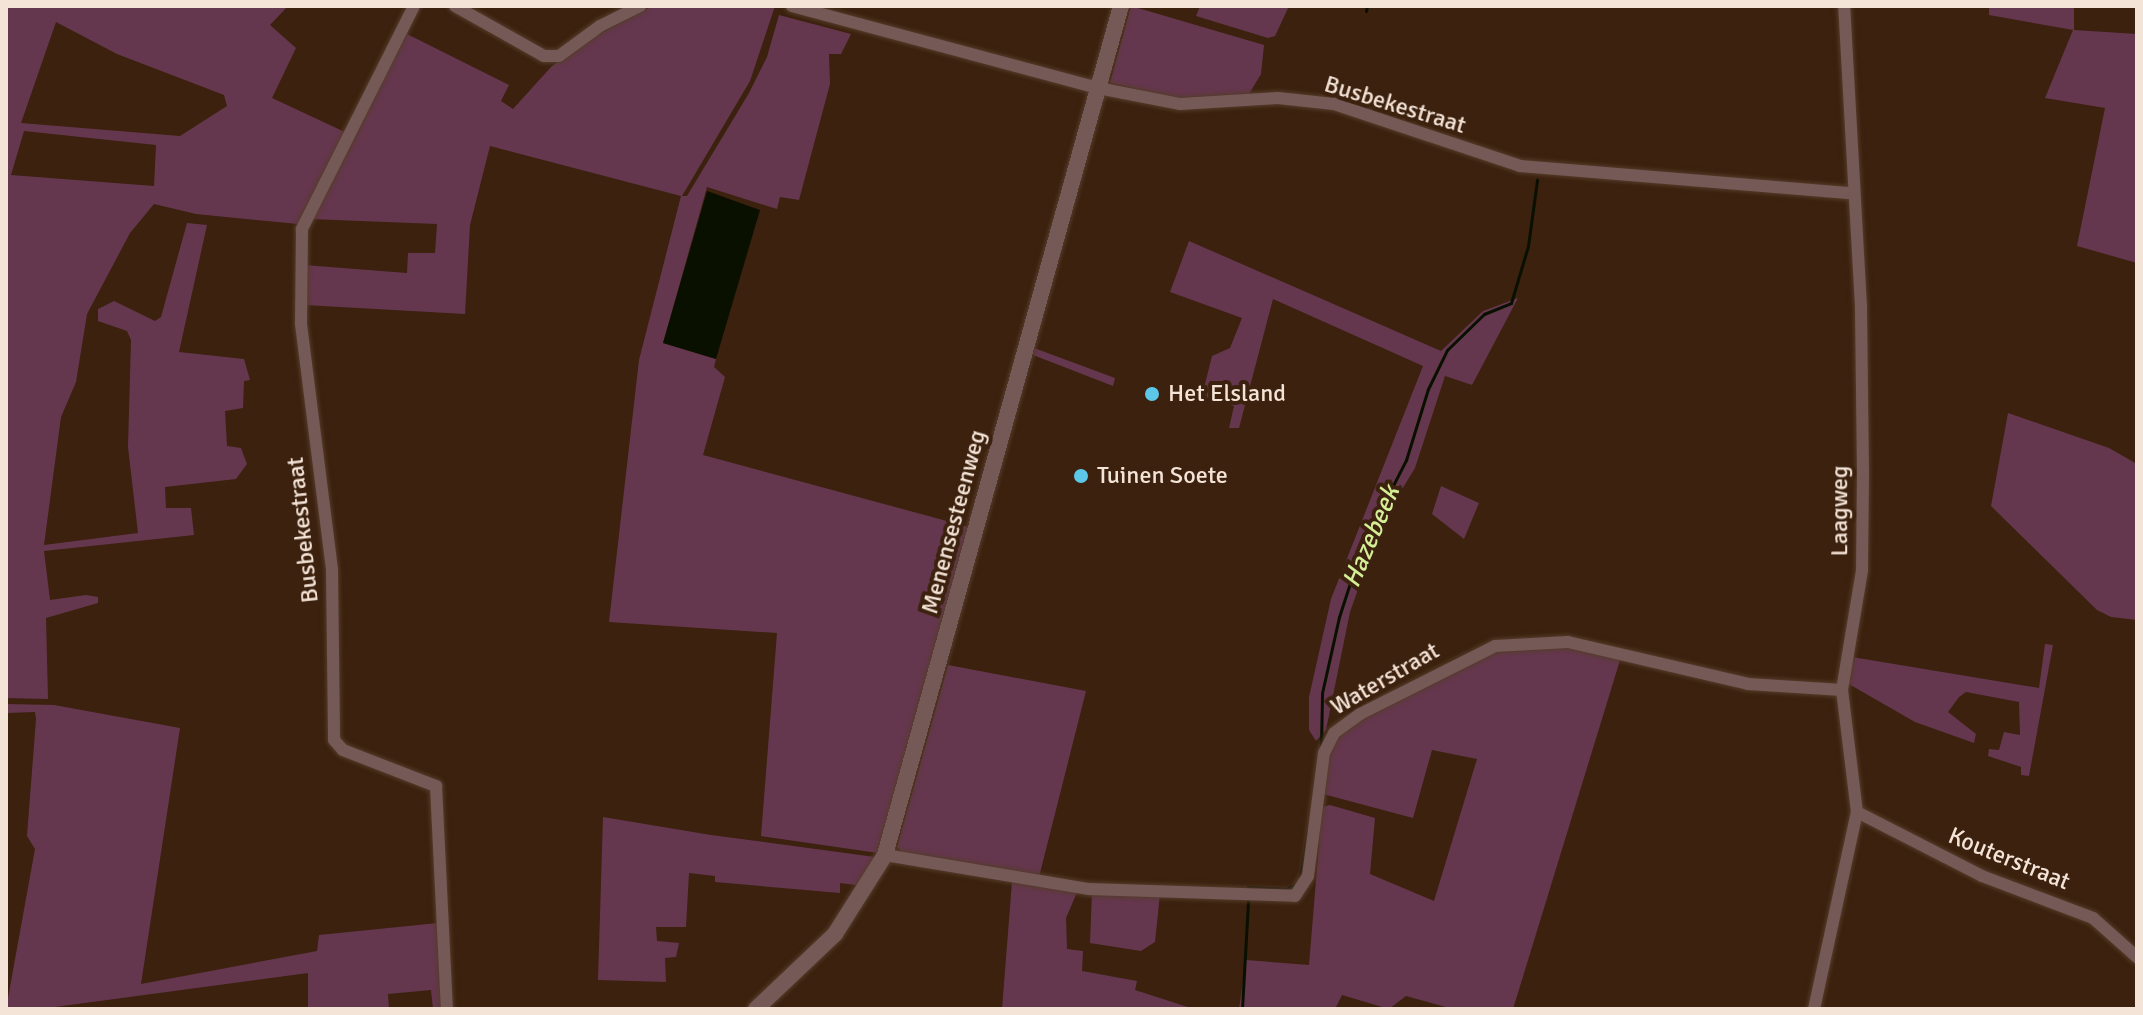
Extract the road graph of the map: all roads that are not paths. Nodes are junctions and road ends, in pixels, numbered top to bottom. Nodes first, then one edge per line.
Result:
1 (414, 6) edge
2 (455, 6) edge
3 (640, 6) edge
4 (792, 6) edge
5 (1121, 6) edge
6 (1844, 6) edge
7 (1098, 88) junction
8 (1851, 193) junction
9 (1842, 690) junction
10 (1857, 812) junction
11 (885, 855) junction
12 (2137, 957) edge
13 (447, 1009) edge
14 (756, 1009) edge
15 (1814, 1009) edge

1 - 13 street, Busbekestraat
2 - 3 street
4 - 7 street, Busbekestraat
5 - 7 street, Menensesteenweg
6 - 8 street, Laagweg
7 - 8 street, Busbekestraat
7 - 11 street, Menensesteenweg
8 - 9 street, Laagweg
9 - 10 street, Laagweg
9 - 11 street, Waterstraat
10 - 12 street, Kouterstraat
10 - 15 street, Laagweg
11 - 14 street, Menensesteenweg

